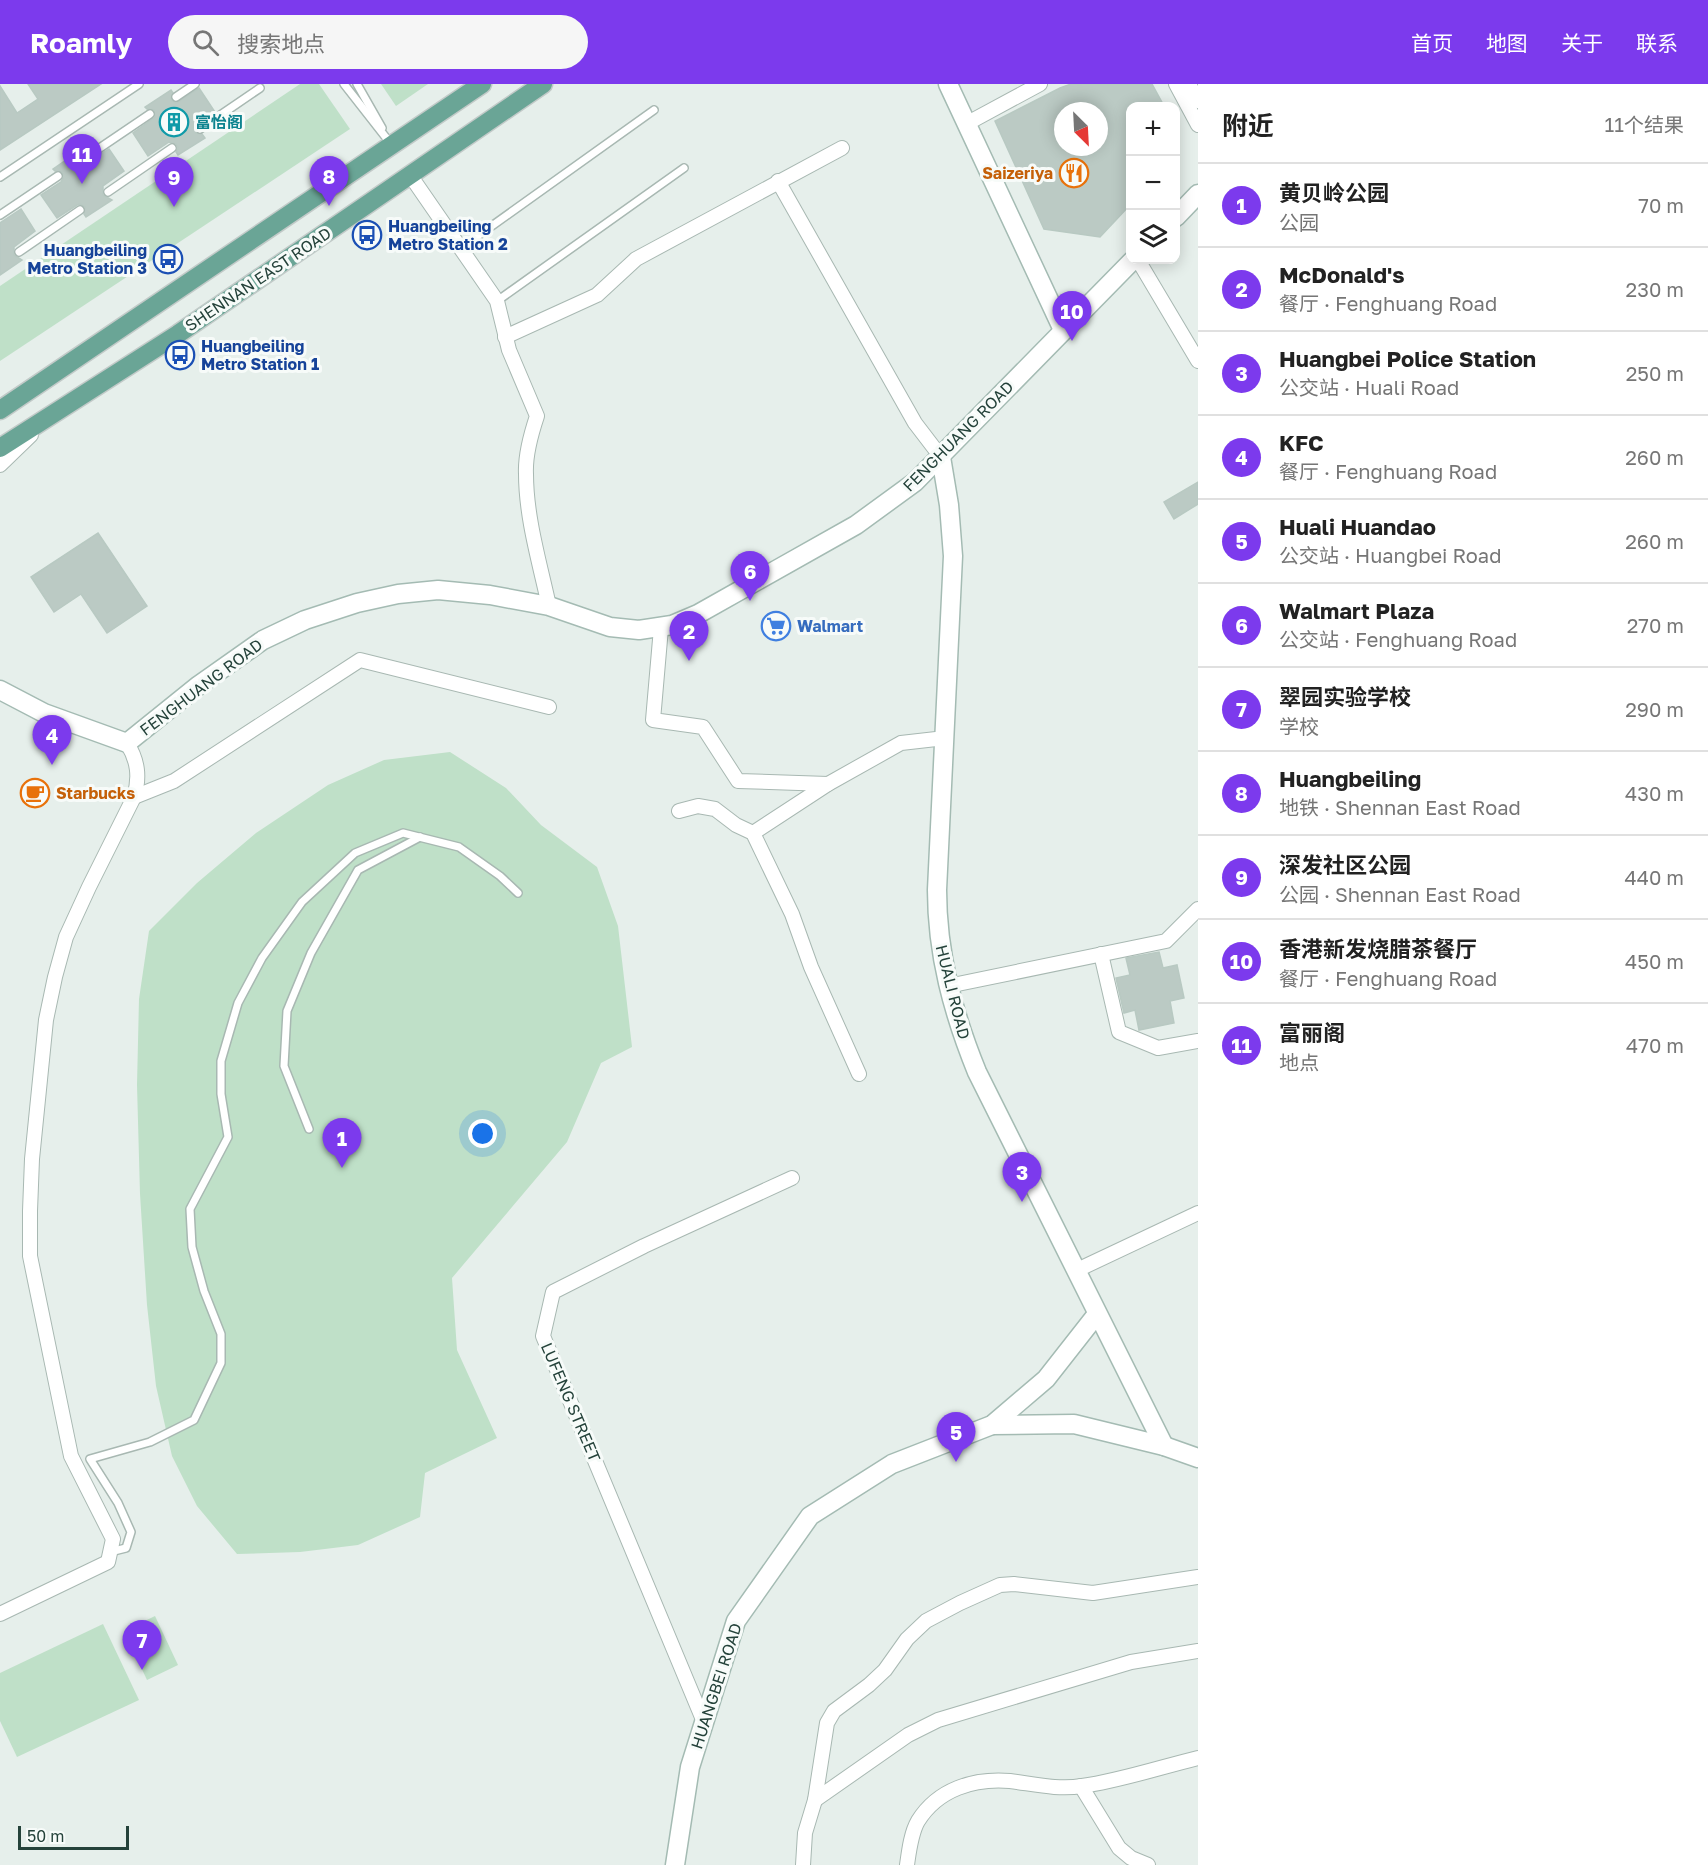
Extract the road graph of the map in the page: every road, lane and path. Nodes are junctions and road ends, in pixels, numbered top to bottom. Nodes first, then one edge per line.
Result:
1 (139, 84) edge
2 (195, 84) edge
3 (345, 84) edge
4 (357, 84) edge
5 (482, 84) edge
6 (543, 84) edge
7 (948, 84) edge
8 (1040, 84) edge
9 (1176, 84) edge
10 (1189, 84) edge
11 (260, 88) dead end
12 (176, 96) dead end
13 (1198, 101) edge
14 (654, 110) dead end
15 (150, 114) dead end
16 (966, 124) junction
17 (1198, 125) edge
18 (200, 129) dead end
19 (392, 146) junction
20 (172, 148) dead end
21 (842, 148) dead end
22 (85, 158) dead end
23 (684, 168) dead end
24 (410, 175) junction
25 (58, 176) dead end
26 (0, 177) edge
27 (778, 181) junction
28 (108, 192) dead end
29 (1198, 194) edge
30 (80, 210) dead end
31 (1180, 213) edge
32 (0, 215) edge
33 (461, 248) junction
34 (19, 252) dead end
35 (1131, 264) edge
36 (1137, 264) edge
37 (497, 301) junction
38 (1063, 330) junction
39 (505, 337) junction
40 (1198, 361) edge
41 (65, 365) junction
42 (0, 397) edge
43 (0, 410) edge
44 (50, 417) junction
45 (0, 448) edge
46 (941, 457) junction
47 (0, 465) edge
48 (549, 606) junction
49 (661, 628) junction
50 (0, 690) edge
51 (549, 707) dead end
52 (945, 738) junction
53 (127, 743) junction
54 (828, 784) junction
55 (134, 797) junction
56 (680, 811) dead end
57 (753, 833) junction
58 (420, 837) junction
59 (519, 893) dead end
60 (1198, 909) edge
61 (1101, 954) junction
62 (948, 986) junction
63 (1198, 1041) edge
64 (859, 1074) dead end
65 (309, 1130) dead end
66 (792, 1178) dead end
67 (1198, 1213) edge
68 (1075, 1271) junction
69 (1097, 1314) junction
70 (992, 1425) junction
71 (1164, 1446) junction
72 (1198, 1458) edge
73 (110, 1552) junction
74 (1198, 1577) edge
75 (0, 1614) edge
76 (1198, 1650) edge
77 (704, 1722) junction
78 (1198, 1758) edge
79 (1081, 1786) junction
80 (815, 1800) junction
81 (675, 1865) edge
82 (803, 1865) edge
83 (907, 1865) edge
84 (1148, 1865) edge

1 - 26 lane
2 - 12 lane
3 - 19 lane
4 - 19 lane
5 - 19 main road
6 - 24 main road, SHENNAN EAST ROAD
7 - 16 street
8 - 16 street
9 - 17 street
10 - 13 street
11 - 18 lane
14 - 33 lane
15 - 22 lane
16 - 38 street
19 - 41 main road
20 - 28 lane
21 - 27 street
23 - 37 lane
24 - 33 street
24 - 44 main road, SHENNAN EAST ROAD
25 - 32 lane
27 - 39 street
27 - 46 street
29 - 31 street
30 - 34 lane
33 - 37 street
35 - 38 street, FENGHUANG ROAD
36 - 40 street
37 - 39 street
38 - 46 street, FENGHUANG ROAD
39 - 48 street
41 - 42 main road
41 - 43 main road
44 - 45 main road, SHENNAN EAST ROAD
44 - 47 street
46 - 49 street, FENGHUANG ROAD
46 - 52 street, HUALI ROAD
48 - 49 street, FENGHUANG ROAD
48 - 53 street, FENGHUANG ROAD
49 - 54 street
50 - 53 street, FENGHUANG ROAD
51 - 55 street
52 - 54 street
52 - 62 street, HUALI ROAD
53 - 55 street
54 - 57 street
55 - 73 street
56 - 57 street
57 - 64 street
58 - 59 lane
58 - 65 lane
58 - 73 lane
60 - 61 street
61 - 62 street
61 - 63 street
62 - 68 street, HUALI ROAD
66 - 77 street, LUFENG STREET
67 - 68 street
68 - 69 street, HUALI ROAD
69 - 70 street, HUANGBEI ROAD
69 - 71 street, HUALI ROAD
70 - 71 street, HUANGBEI ROAD
70 - 77 street, HUANGBEI ROAD
71 - 72 street
73 - 75 street
74 - 80 street
76 - 80 street
77 - 81 street, HUANGBEI ROAD
78 - 79 street
79 - 83 street
79 - 84 street
80 - 82 street

